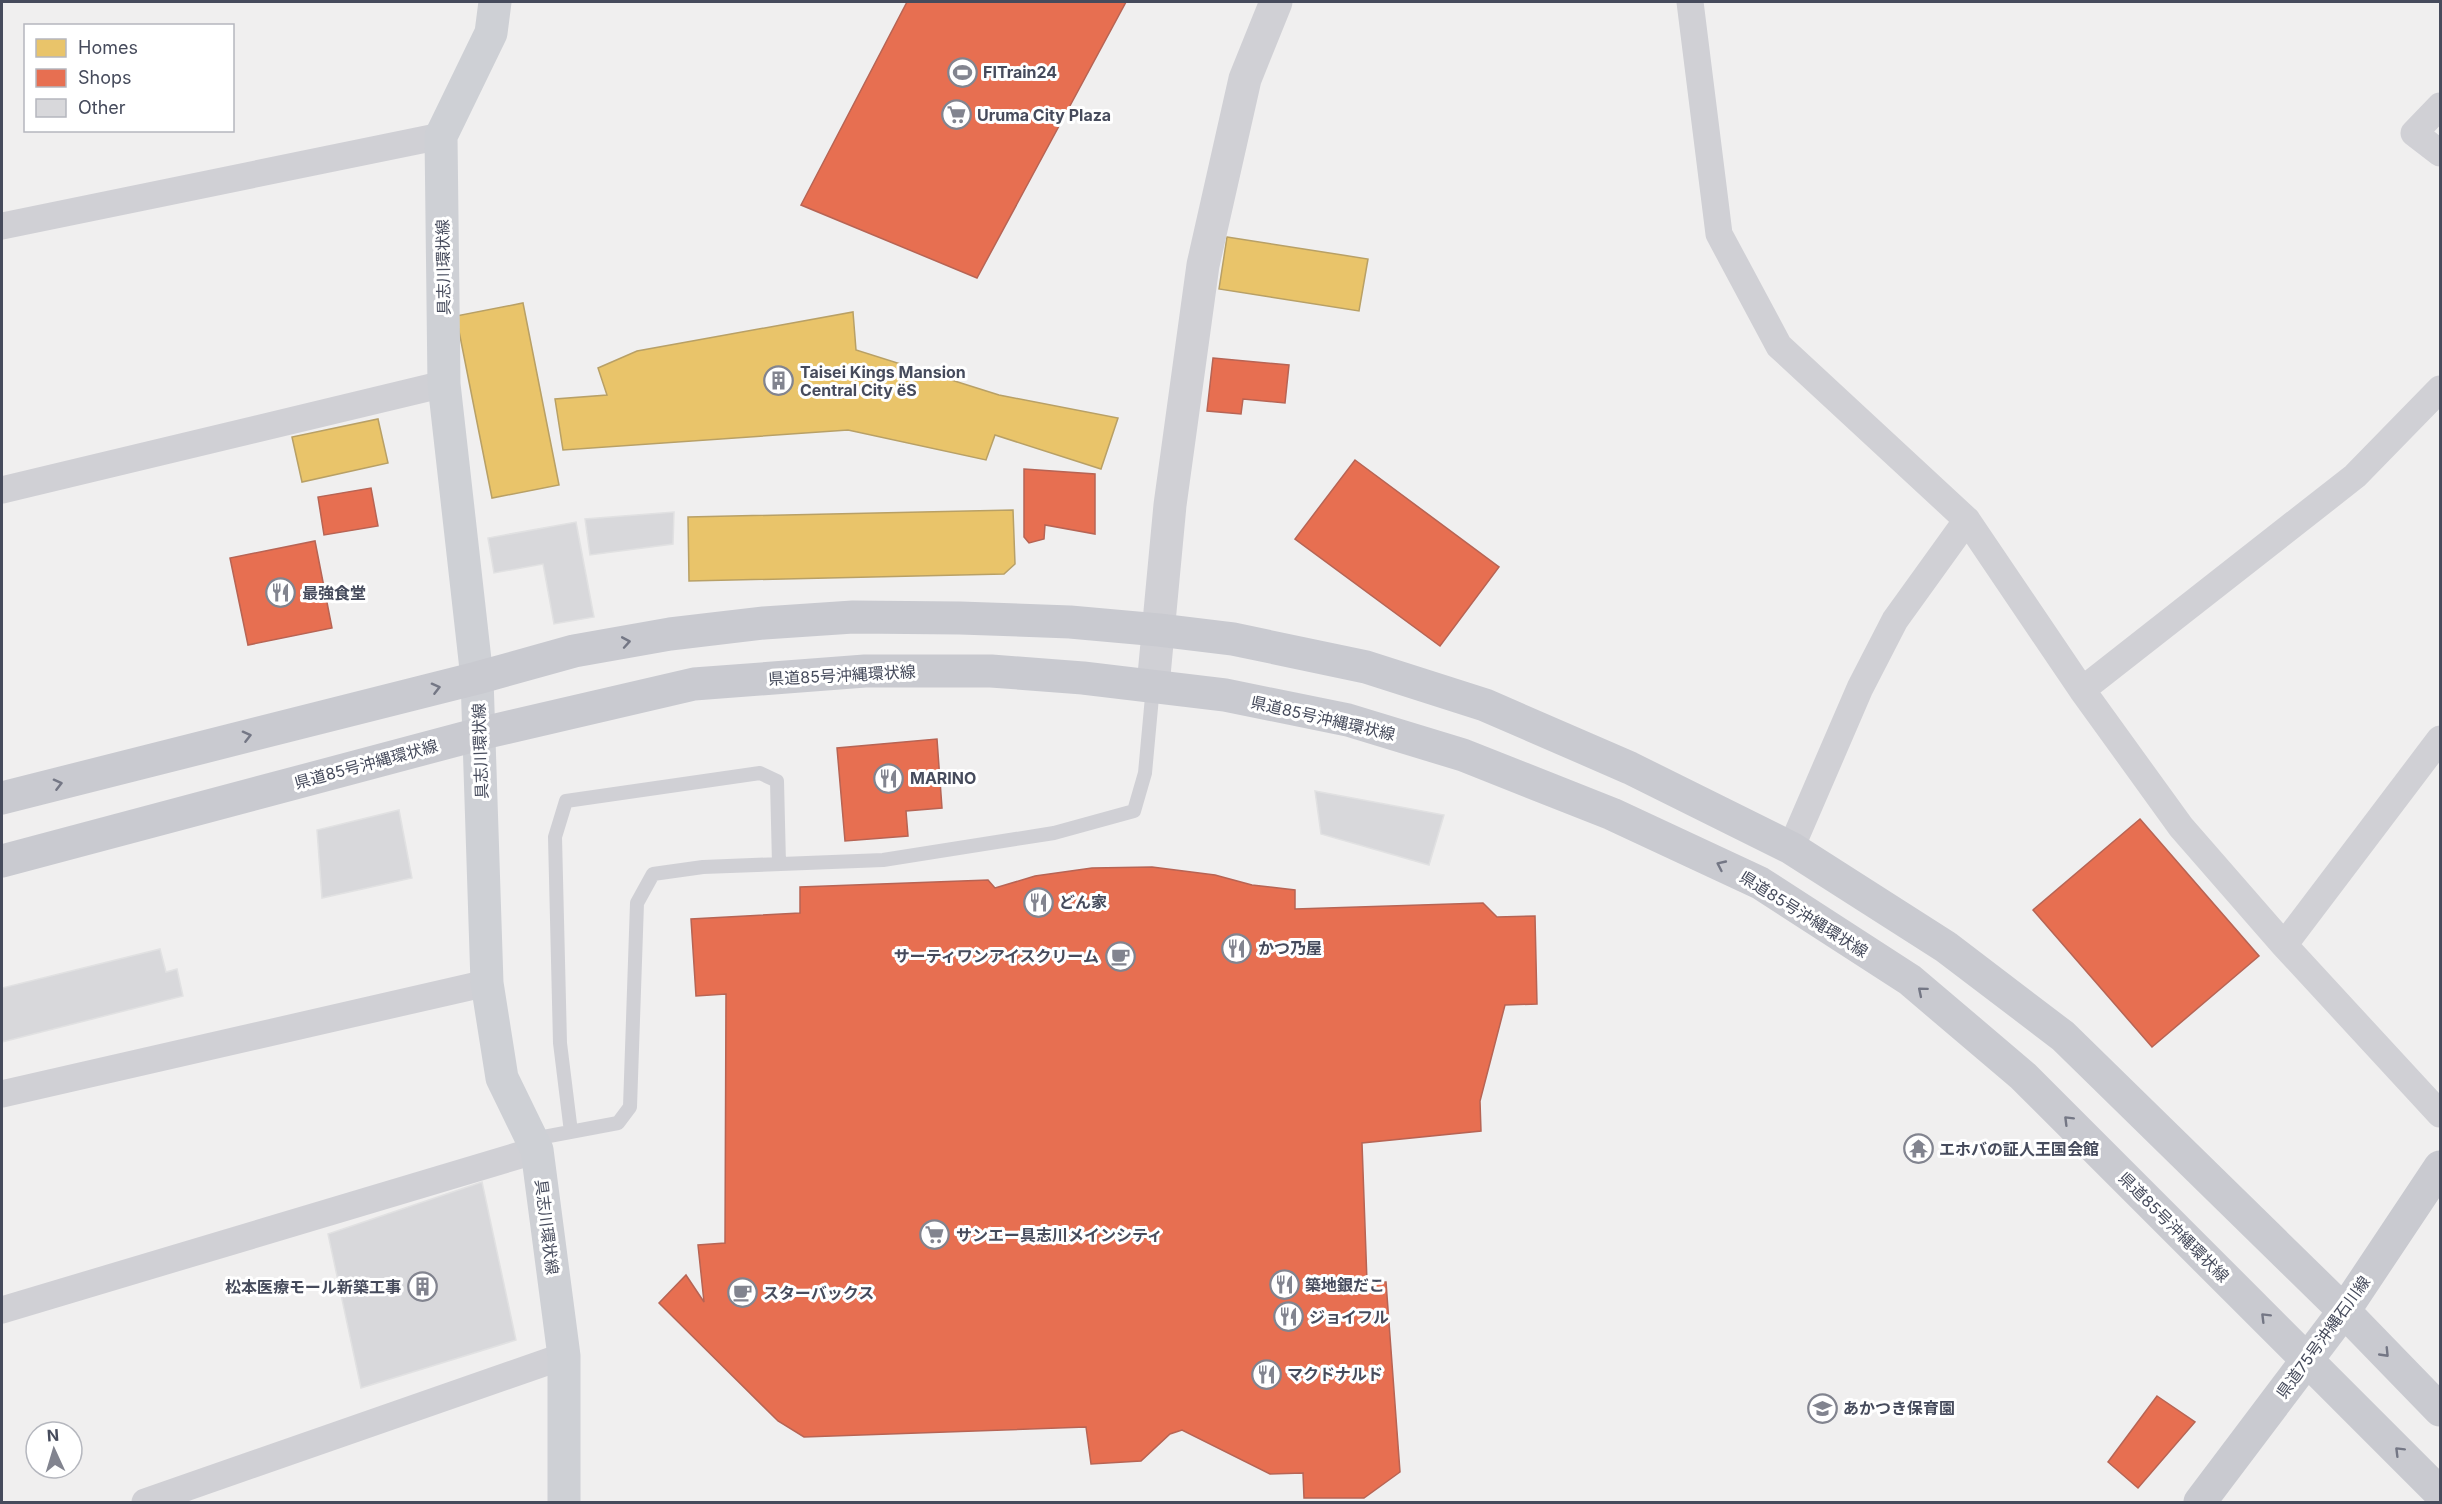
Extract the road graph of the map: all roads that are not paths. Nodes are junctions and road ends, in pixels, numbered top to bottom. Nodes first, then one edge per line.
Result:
1 (495, 2) edge
2 (1276, 2) edge
3 (1690, 2) edge
4 (2440, 106) edge
5 (441, 136) junction
6 (2440, 153) edge
7 (2, 226) edge
8 (444, 384) junction
9 (2440, 389) edge
10 (2, 490) edge
11 (1966, 520) junction
12 (1159, 630) junction
13 (477, 678) junction
14 (1153, 686) junction
15 (2082, 690) junction
16 (479, 734) junction
17 (2440, 739) edge
18 (2, 798) edge
19 (1791, 848) junction
20 (2, 861) edge
21 (779, 864) junction
22 (2284, 945) junction
23 (488, 983) junction
24 (2, 1094) edge
25 (2440, 1114) edge
26 (571, 1132) junction
27 (534, 1145) junction
28 (2440, 1167) edge
29 (2, 1310) edge
30 (2344, 1311) junction
31 (564, 1356) junction
32 (2306, 1359) junction
33 (2440, 1410) edge
34 (2440, 1493) edge
35 (145, 1503) edge
36 (564, 1503) edge
37 (2200, 1503) edge

1 - 5 main road, 具志川環状線
2 - 12 street
3 - 11 street
4 - 6 street
5 - 7 street
5 - 8 main road, 具志川環状線
8 - 10 street
8 - 13 main road, 具志川環状線
9 - 15 street
11 - 15 street
11 - 19 street
13 -> 12 main road
12 - 14 street
12 - 19 main road
13 - 16 main road, 具志川環状線
18 -> 13 main road
14 - 16 main road, 県道85号沖縄環状線
14 - 21 lane
32 -> 14 main road, 県道85号沖縄環状線
15 - 22 street
16 - 20 main road, 県道85号沖縄環状線
16 - 23 main road, 具志川環状線
17 - 22 street
19 - 30 main road
21 - 26 lane
21 - 26 lane
22 - 25 street
23 - 24 street
23 - 27 main road, 具志川環状線
26 - 27 lane
27 - 29 street
27 - 31 main road, 具志川環状線
28 - 30 main road, 県道75号沖縄石川線
30 - 32 main road, 県道75号沖縄石川線
30 -> 33 main road
31 - 35 street
31 - 36 main road, 具志川環状線
34 -> 32 main road, 県道85号沖縄環状線
32 - 37 main road, 県道75号沖縄石川線

